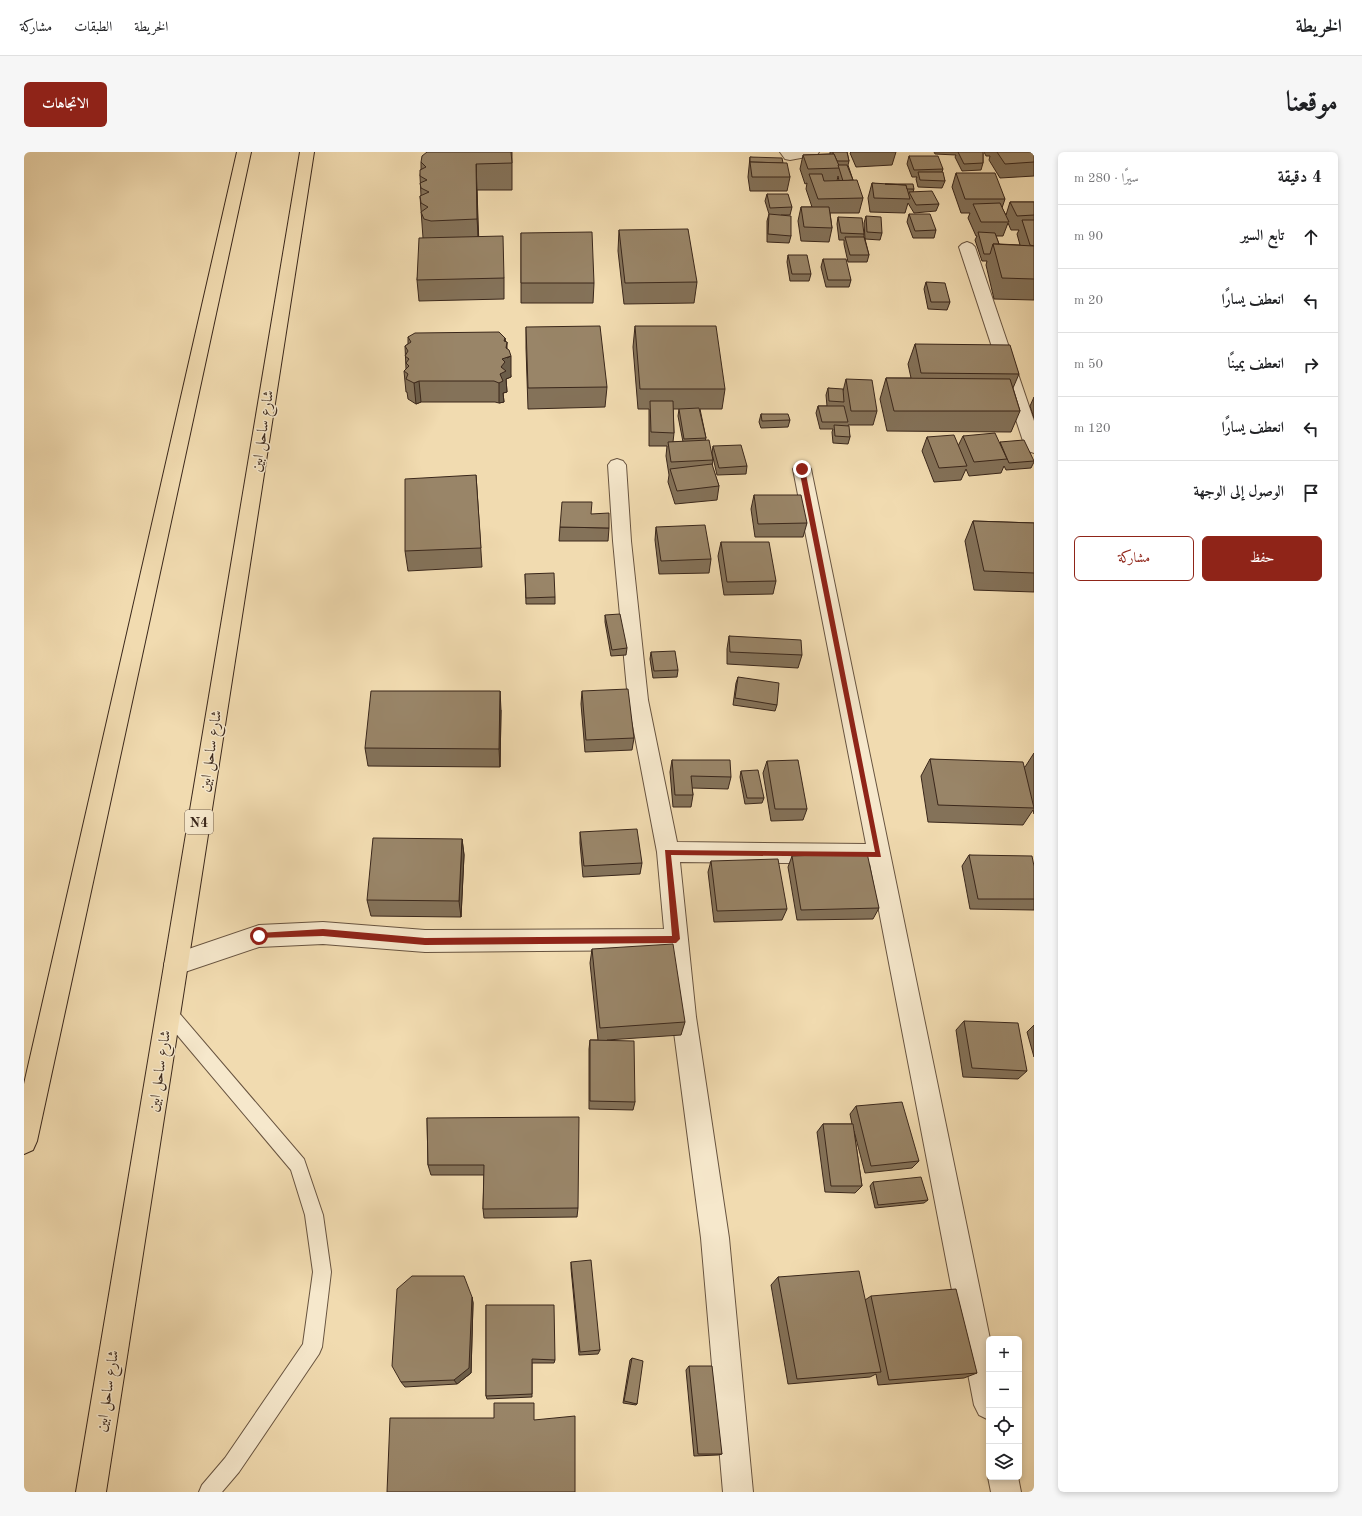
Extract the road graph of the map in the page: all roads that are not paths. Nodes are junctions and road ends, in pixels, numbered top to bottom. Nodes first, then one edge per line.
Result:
1 (244, 152) edge
2 (307, 152) edge
3 (787, 152) edge
4 (812, 152) edge
5 (967, 247) dead end
6 (1034, 447) edge
7 (617, 465) dead end
8 (802, 469) dead end
9 (668, 852) junction
10 (879, 855) junction
11 (676, 939) junction
12 (176, 964) junction
13 (168, 1012) junction
14 (24, 1141) edge
15 (986, 1390) edge
16 (1004, 1480) edge
17 (91, 1492) edge
18 (209, 1492) edge
19 (738, 1492) edge
20 (1006, 1492) edge

1 - 14 highway
2 - 12 highway, شارع ساحل ابين / N4
3 - 4 street
5 - 6 street
7 - 9 street
8 - 10 street
9 - 10 street
9 - 11 street
10 - 15 street
11 - 12 street
11 - 19 street
12 - 13 highway, شارع ساحل ابين / N4
13 - 17 highway, شارع ساحل ابين / N4
13 - 18 lane
16 - 20 street

